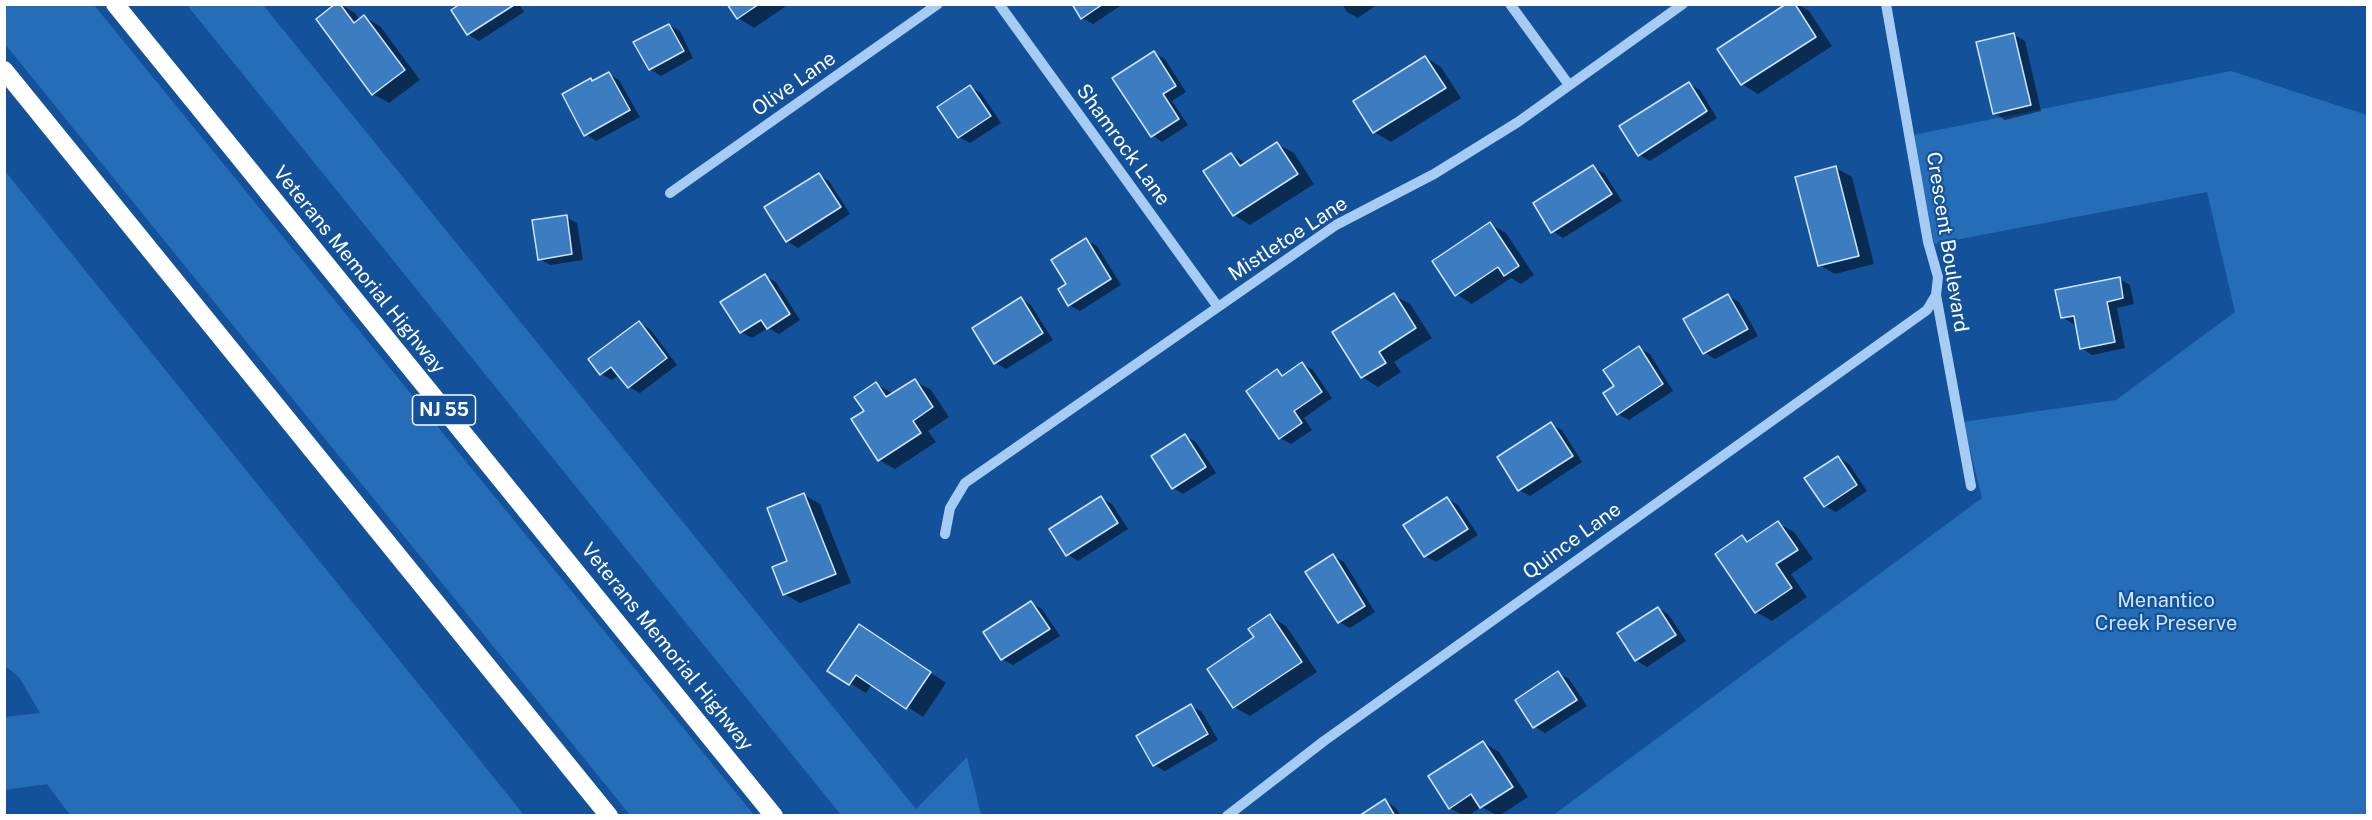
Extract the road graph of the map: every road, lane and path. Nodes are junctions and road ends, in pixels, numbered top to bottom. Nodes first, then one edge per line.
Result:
1 (115, 4) edge
2 (938, 4) edge
3 (999, 4) edge
4 (1510, 4) edge
5 (1683, 4) edge
6 (1886, 4) edge
7 (4, 70) edge
8 (1569, 85) junction
9 (670, 193) dead end
10 (1936, 296) junction
11 (1218, 307) junction
12 (1971, 486) dead end
13 (945, 534) dead end
14 (609, 816) edge
15 (774, 816) edge
16 (1227, 816) edge

1 - 15 highway, Veterans Memorial Highway / NJ 55
2 - 9 street, Olive Lane
3 - 11 street, Shamrock Lane
4 - 8 street
5 - 8 street, Mistletoe Lane
6 - 10 street, Crescent Boulevard
7 - 14 highway
8 - 11 street, Mistletoe Lane
10 - 12 street, Crescent Boulevard
10 - 16 street, Quince Lane
11 - 13 street, Mistletoe Lane

